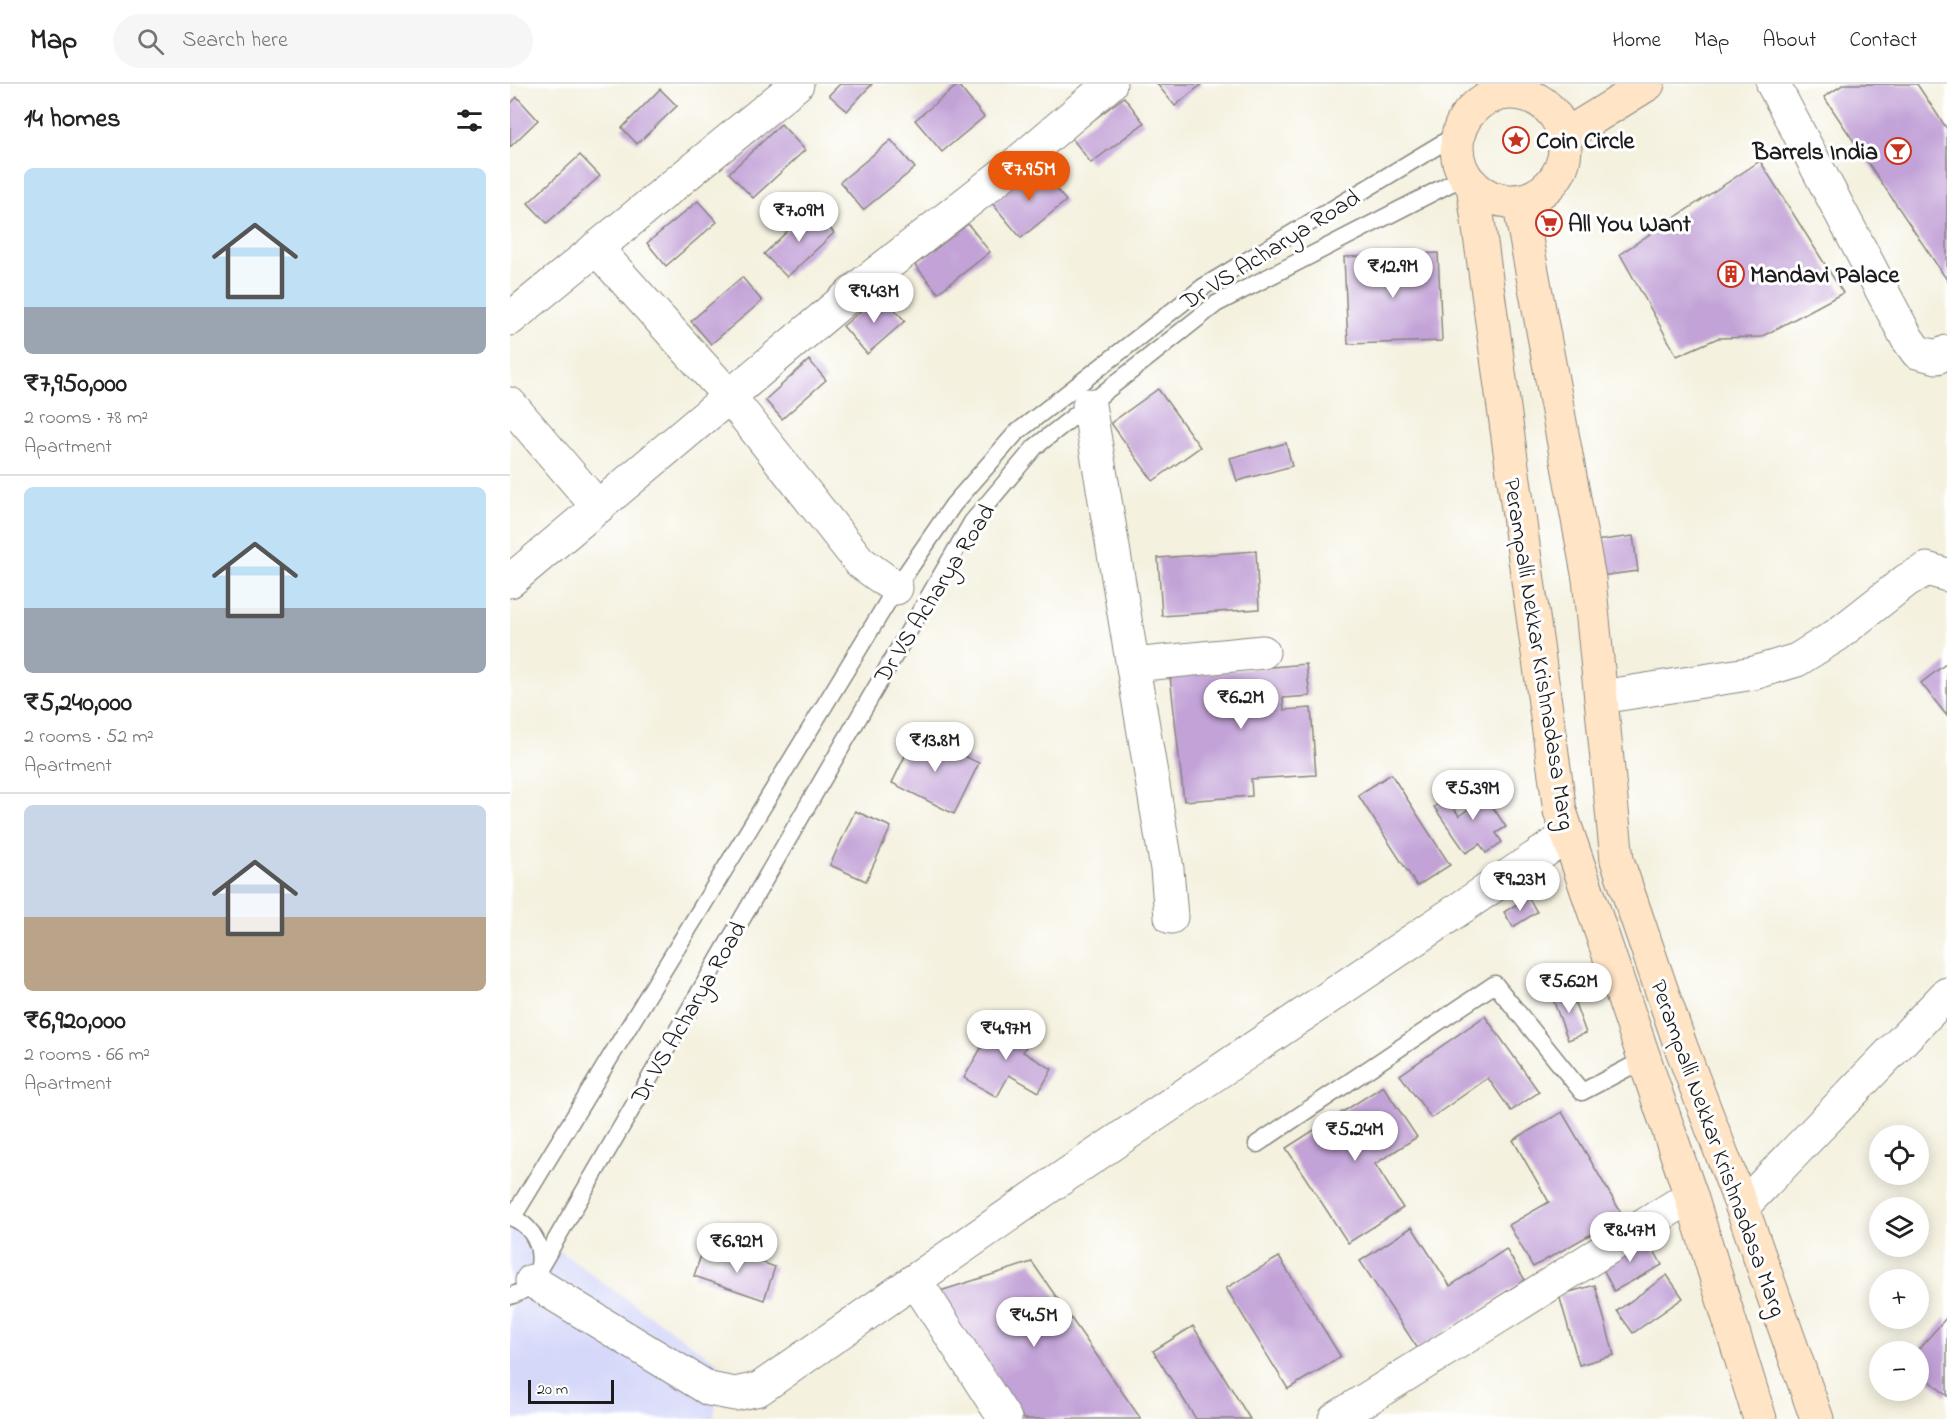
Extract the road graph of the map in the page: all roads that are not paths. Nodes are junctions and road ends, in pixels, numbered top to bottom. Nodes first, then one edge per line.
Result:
1 (796, 84) edge
2 (1110, 84) edge
3 (1647, 84) edge
4 (1773, 84) edge
5 (1495, 90) edge
6 (1541, 90) edge
7 (1459, 133) junction
8 (1564, 136) junction
9 (1469, 181) junction
10 (1519, 201) junction
11 (596, 248) junction
12 (510, 319) edge
13 (1947, 352) edge
14 (729, 396) junction
15 (510, 404) edge
16 (1089, 405) junction
17 (598, 507) junction
18 (1947, 575) edge
19 (510, 581) edge
20 (896, 588) junction
21 (1263, 652) dead end
22 (1133, 665) junction
23 (1601, 697) junction
24 (1567, 836) junction
25 (1171, 917) dead end
26 (1947, 994) edge
27 (1643, 1060) junction
28 (1257, 1144) dead end
29 (1690, 1196) junction
30 (1742, 1207) junction
31 (511, 1217) edge
32 (915, 1280) junction
33 (521, 1289) edge
34 (1005, 1419) edge
35 (1335, 1419) edge
36 (1760, 1419) edge
37 (1817, 1419) edge

1 - 11 street
2 - 14 street
3 - 8 main road
4 - 13 street
5 - 6 main road
5 - 7 main road
6 - 8 main road
7 - 9 main road
7 - 20 lane, Dr VS Acharya Road
8 - 10 main road
9 - 10 main road
9 - 16 lane, Dr VS Acharya Road
9 - 24 main road, Perampalli Nekkar Krishnadasa Marg
10 - 23 main road, Perampalli Nekkar Krishnadasa Marg
11 - 12 street
11 - 14 street
14 - 17 street
14 - 20 street
15 - 17 street
16 - 22 street
16 - 33 lane, Dr VS Acharya Road
17 - 19 street
18 - 23 street
20 - 31 lane, Dr VS Acharya Road
21 - 22 street
22 - 25 street
23 - 30 main road, Perampalli Nekkar Krishnadasa Marg
24 - 27 main road, Perampalli Nekkar Krishnadasa Marg
24 - 32 street
26 - 30 street
27 - 28 lane
27 - 29 main road, Perampalli Nekkar Krishnadasa Marg
29 - 35 street
29 - 36 main road, Perampalli Nekkar Krishnadasa Marg
30 - 37 main road, Perampalli Nekkar Krishnadasa Marg
31 - 33 lane
32 - 33 street
32 - 34 street

